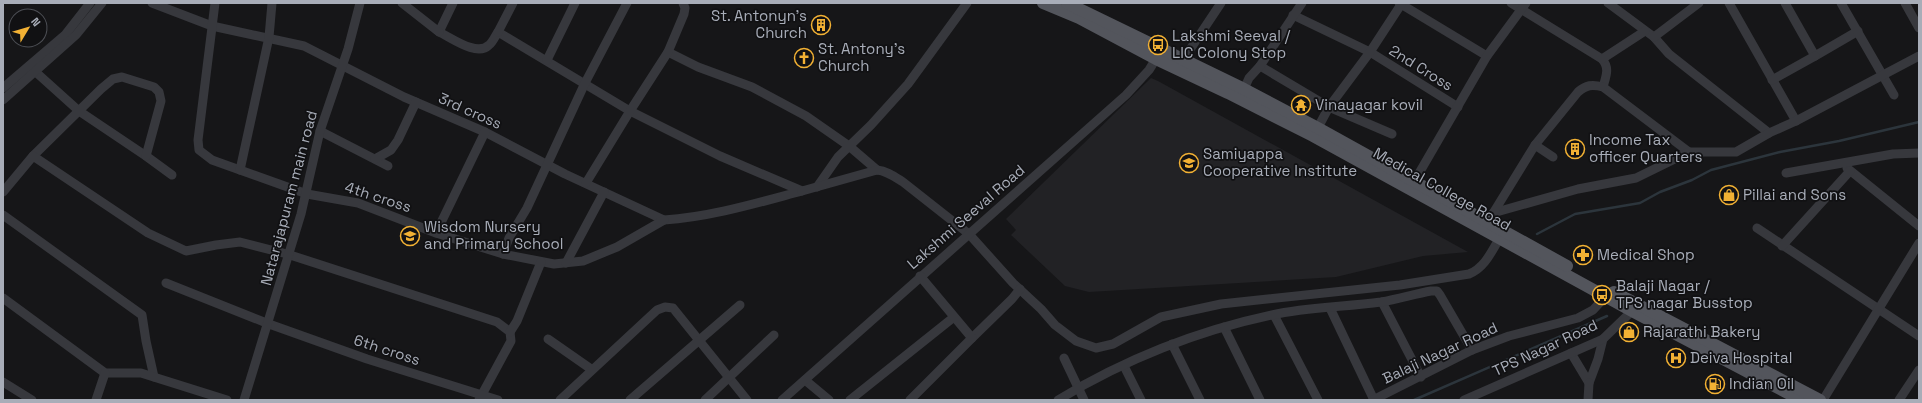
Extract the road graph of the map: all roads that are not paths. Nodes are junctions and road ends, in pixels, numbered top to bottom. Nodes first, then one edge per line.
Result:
1 (90, 3) edge
2 (102, 3) edge
3 (152, 3) edge
4 (215, 3) edge
5 (272, 3) edge
6 (360, 3) edge
7 (402, 3) edge
8 (453, 3) edge
9 (513, 3) edge
10 (575, 3) edge
11 (627, 3) edge
12 (683, 3) edge
13 (967, 3) edge
14 (1043, 3) edge
15 (1067, 3) edge
16 (1221, 3) edge
17 (1302, 3) edge
18 (1400, 3) edge
19 (1511, 3) edge
20 (1608, 3) edge
21 (1699, 3) edge
22 (1729, 3) edge
23 (1785, 3) edge
24 (1841, 3) edge
25 (1905, 3) edge
26 (1524, 6) edge
27 (1081, 14) junction
28 (1293, 15) junction
29 (212, 26) junction
30 (1919, 28) edge
31 (1645, 31) junction
32 (1858, 31) junction
33 (439, 32) junction
34 (498, 32) junction
35 (269, 37) junction
36 (1654, 37) junction
37 (668, 52) junction
38 (1370, 52) junction
39 (1159, 54) junction
40 (1487, 56) junction
41 (1815, 56) junction
42 (1919, 56) edge
43 (1602, 59) junction
44 (547, 60) junction
45 (1183, 60) junction
46 (343, 66) junction
47 (1260, 66) junction
48 (33, 69) junction
49 (1883, 76) junction
50 (1772, 80) junction
51 (585, 83) junction
52 (1603, 87) junction
53 (3, 88) edge
54 (1244, 89) junction
55 (1894, 95) dead end
56 (3, 100) edge
57 (416, 102) junction
58 (1329, 107) junction
59 (1458, 107) junction
60 (630, 110) junction
61 (80, 111) junction
62 (1796, 121) junction
63 (320, 131) junction
64 (485, 132) junction
65 (1315, 132) junction
66 (1769, 133) junction
67 (1392, 134) dead end
68 (1535, 145) junction
69 (849, 146) junction
70 (1688, 152) junction
71 (1919, 153) edge
72 (33, 156) junction
73 (146, 156) junction
74 (1553, 157) dead end
75 (375, 159) junction
76 (546, 163) junction
77 (1840, 163) junction
78 (388, 166) dead end
79 (240, 170) junction
80 (877, 170) junction
81 (1850, 171) junction
82 (1786, 173) dead end
83 (172, 175) dead end
84 (586, 183) junction
85 (1412, 186) junction
86 (817, 187) junction
87 (802, 191) junction
88 (3, 192) edge
89 (604, 192) junction
90 (307, 194) junction
91 (3, 215) edge
92 (1489, 217) junction
93 (664, 220) junction
94 (1919, 226) edge
95 (1757, 228) dead end
96 (436, 233) junction
97 (969, 234) junction
98 (1499, 240) junction
99 (1919, 243) edge
100 (1782, 246) junction
101 (287, 254) junction
102 (503, 254) junction
103 (540, 262) junction
104 (566, 263) junction
105 (920, 276) junction
106 (166, 283) dead end
107 (1020, 289) junction
108 (1610, 296) junction
109 (3, 298) edge
110 (1382, 302) junction
111 (740, 305) dead end
112 (1630, 305) junction
113 (1878, 307) junction
114 (1330, 308) junction
115 (1274, 315) junction
116 (954, 317) junction
117 (268, 323) junction
118 (1224, 327) junction
119 (510, 332) junction
120 (774, 336) dead end
121 (1919, 336) edge
122 (972, 338) junction
123 (1603, 338) junction
124 (548, 339) dead end
125 (698, 339) junction
126 (1172, 344) junction
127 (1472, 350) junction
128 (1571, 353) junction
129 (1064, 358) dead end
130 (1124, 366) junction
131 (591, 369) junction
132 (1919, 370) edge
133 (105, 374) junction
134 (1420, 376) junction
135 (154, 377) junction
136 (730, 377) junction
137 (805, 380) junction
138 (3, 382) edge
139 (1589, 383) junction
140 (1078, 388) junction
141 (480, 397) edge
142 (1804, 398) edge
143 (32, 400) edge
144 (96, 400) edge
145 (227, 400) edge
146 (244, 400) edge
147 (498, 400) edge
148 (560, 400) edge
149 (630, 400) edge
150 (706, 400) edge
151 (747, 400) edge
152 (782, 400) edge
153 (829, 400) edge
154 (850, 400) edge
155 (910, 400) edge
156 (1058, 400) edge
157 (1084, 400) edge
158 (1141, 400) edge
159 (1200, 400) edge
160 (1260, 400) edge
161 (1318, 400) edge
162 (1374, 400) edge
163 (1464, 400) edge
164 (1588, 400) edge
165 (1822, 400) edge
166 (1899, 400) edge

1 - 48 street
2 - 48 street
3 - 29 street, 3rd cross
4 - 29 street
5 - 35 street
6 - 46 street, Natarajapuram main road
7 - 33 street
8 - 33 street
9 - 34 street
10 - 44 street
11 - 51 street
12 - 37 street
13 - 69 street
14 - 27 main road, Medical College Road
15 - 27 main road, Medical College Road
16 - 45 street
17 - 28 street
18 - 38 street
18 - 40 street
19 - 26 street
20 - 31 street
21 - 36 street
22 - 50 street
23 - 41 street
24 - 32 street
25 - 30 street
26 - 40 street
26 - 43 street
27 - 39 main road, Medical College Road
28 - 38 street, 2nd Cross
28 - 47 street
29 - 35 street, 3rd cross
29 - 79 street, 4th cross
31 - 36 street
31 - 43 street
32 - 41 street
32 - 49 street
33 - 34 street
34 - 44 street
35 - 46 street, 3rd cross
35 - 79 street
36 - 66 street
37 - 60 street
37 - 69 street
38 - 58 street
38 - 59 street, 2nd Cross
39 - 45 main road, Medical College Road
39 - 65 main road, Medical College Road
39 - 97 street, Lakshmi Seeval Road
40 - 59 street
41 - 50 street
42 - 49 street
43 - 52 street
44 - 51 street
45 - 54 main road, Medical College Road
46 - 57 street, 3rd cross
46 - 63 street, Natarajapuram main road
47 - 54 street
47 - 58 street
48 - 53 street
48 - 56 street
48 - 61 street
49 - 55 street
49 - 62 street
50 - 62 street
51 - 60 street
51 - 76 street
52 - 68 street
52 - 70 street
54 - 65 main road, Medical College Road
57 - 64 street, 3rd cross
57 - 75 street
58 - 65 street
58 - 67 street
59 - 85 street
60 - 84 street
60 - 87 street
61 - 72 street
61 - 73 street
61 - 73 street
62 - 66 street
63 - 75 street
63 - 90 street, Natarajapuram main road
64 - 76 street, 3rd cross
64 - 96 street
65 - 85 main road, Medical College Road
66 - 70 street
68 - 74 street
68 - 92 street
69 - 80 street
69 - 86 street
70 - 92 street
71 - 77 street
72 - 88 street
72 - 101 street
73 - 83 street
75 - 78 street
76 - 84 street, 3rd cross
76 - 102 street
77 - 81 street
77 - 82 street
79 - 90 street, 4th cross
80 - 86 street
80 - 97 street
81 - 94 street
81 - 100 street
84 - 89 street, 3rd cross
85 - 92 main road, Medical College Road
85 - 98 main road, Medical College Road
86 - 87 street
87 - 93 street
89 - 93 street, 3rd cross
89 - 104 street
90 - 96 street, 4th cross
90 - 101 street, Natarajapuram main road
91 - 135 street
92 - 108 main road, Medical College Road
93 - 104 street, 4th cross
95 - 100 street
96 - 102 street, 4th cross
97 - 105 street, Lakshmi Seeval Road
97 - 107 street
98 - 107 street
98 - 108 main road, Medical College Road
99 - 113 street
100 - 113 street
101 - 117 street, Natarajapuram main road
101 - 119 street
102 - 103 street, 4th cross
103 - 104 street, 4th cross
103 - 119 street
105 - 116 street
105 - 137 street, Lakshmi Seeval Road
106 - 117 street, 6th cross
107 - 122 street
108 - 112 main road, Medical College Road
108 - 127 street, Balaji Nagar Road
109 - 133 street
110 - 114 street
110 - 127 street
110 - 134 street
111 - 125 street
112 - 123 street, TPS Nagar Road
112 - 142 main road, Medical College Road
113 - 121 street
113 - 165 street
114 - 115 street
114 - 162 street
115 - 118 street
115 - 161 street
116 - 122 street
116 - 154 street
117 - 141 street, 6th cross
117 - 146 street, Natarajapuram main road
118 - 126 street
118 - 160 street
119 - 141 street
120 - 136 street
122 - 155 street
123 - 128 street, TPS Nagar Road
123 - 139 street
124 - 131 street
125 - 131 street
125 - 136 street
125 - 149 street
126 - 130 street
126 - 159 street
127 - 134 street, Balaji Nagar Road
128 - 139 street
128 - 163 street, TPS Nagar Road
129 - 140 street
130 - 140 street
130 - 158 street
131 - 148 street
132 - 166 street
133 - 135 street
133 - 144 street
134 - 162 street, Balaji Nagar Road
135 - 145 street
136 - 150 street
136 - 151 street
137 - 152 street, Lakshmi Seeval Road
137 - 153 street
138 - 143 street
139 - 164 street
140 - 156 street
140 - 157 street
141 - 147 street, 6th cross
142 - 165 main road, Medical College Road

